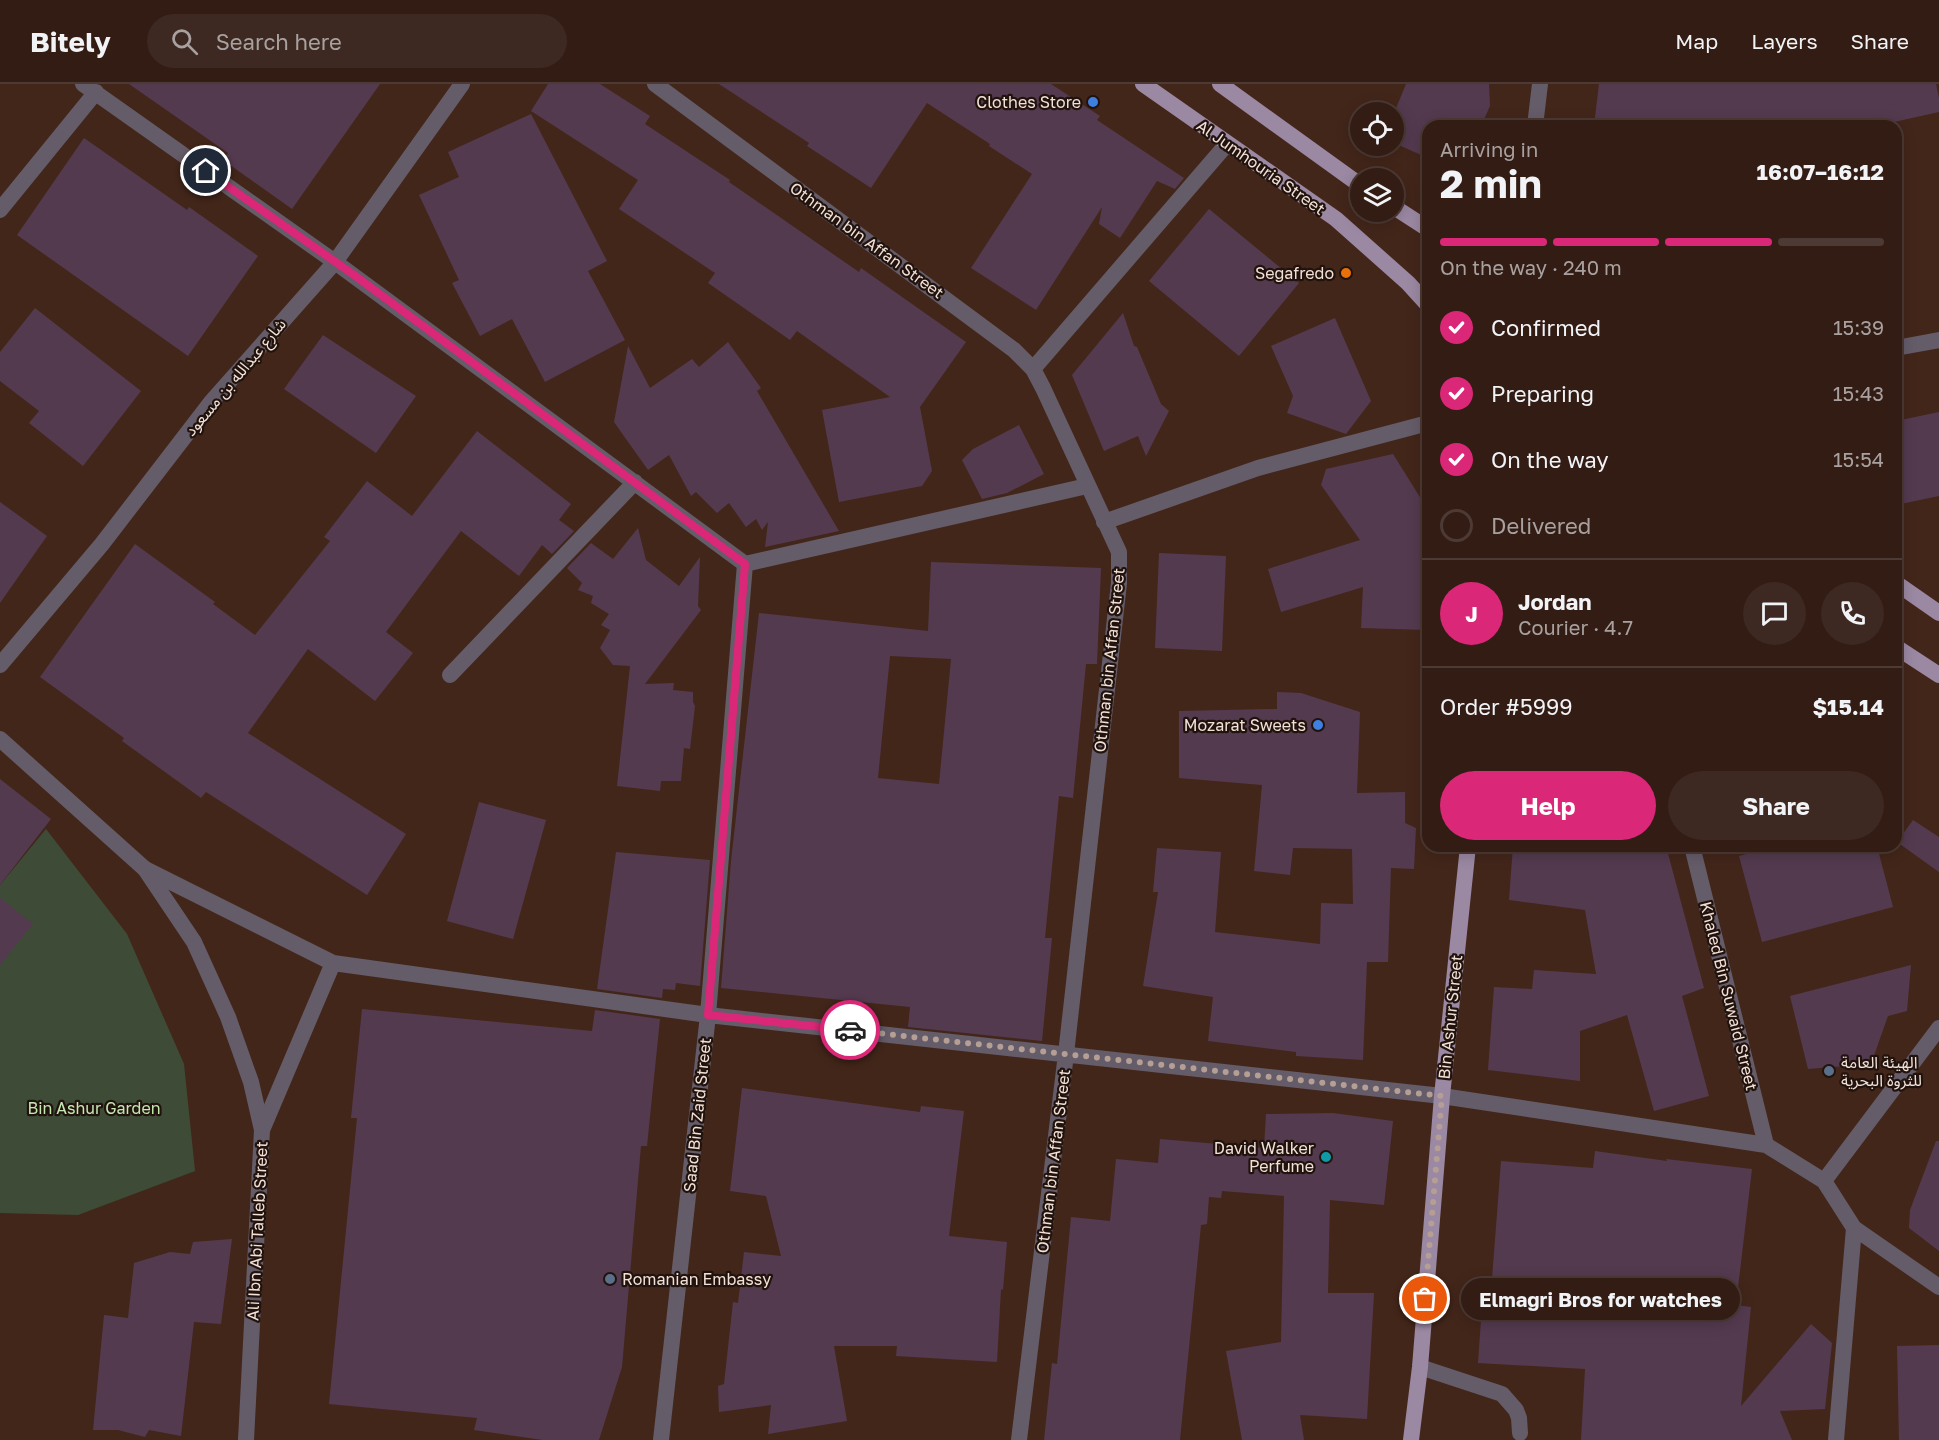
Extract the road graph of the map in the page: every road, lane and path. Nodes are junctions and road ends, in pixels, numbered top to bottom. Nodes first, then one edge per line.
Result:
1 (462, 84) edge
2 (655, 84) edge
3 (1143, 84) edge
4 (1220, 84) edge
5 (1540, 84) edge
6 (89, 88) edge
7 (1536, 120) edge
8 (1227, 144) junction
9 (1350, 178) edge
10 (0, 210) edge
11 (1404, 213) edge
12 (1422, 225) edge
13 (335, 262) junction
14 (1422, 298) edge
15 (1939, 340) edge
16 (1902, 347) edge
17 (1033, 369) junction
18 (1422, 425) edge
19 (635, 482) junction
20 (1087, 486) junction
21 (1104, 522) junction
22 (745, 564) junction
23 (1902, 587) edge
24 (1939, 613) edge
25 (1902, 651) edge
26 (0, 665) edge
27 (450, 675) dead end
28 (1939, 675) edge
29 (0, 739) edge
30 (1467, 852) edge
31 (1693, 852) edge
32 (145, 869) junction
33 (333, 963) junction
34 (708, 1015) junction
35 (1939, 1028) edge
36 (1066, 1054) junction
37 (1442, 1096) junction
38 (262, 1130) junction
39 (1766, 1145) junction
40 (1824, 1181) junction
41 (1854, 1228) junction
42 (1939, 1287) edge
43 (1420, 1367) junction
44 (1520, 1433) dead end
45 (246, 1440) edge
46 (661, 1440) edge
47 (1019, 1440) edge
48 (1412, 1440) edge
49 (1836, 1440) edge

1 - 13 street, شارع عبدالله بن مسعود
2 - 17 street, Othman bin Affan Street
3 - 8 main road, Al Jumhouria Street
4 - 9 main road
5 - 7 street
6 - 10 street
6 - 13 street
8 - 14 main road, Al Jumhouria Street
8 - 17 street
11 - 12 main road
13 - 19 street
13 - 26 street, شارع عبدالله بن مسعود
15 - 16 street
17 - 20 street, Othman bin Affan Street
18 - 21 street
19 - 22 street
19 - 27 street
20 - 21 street, Othman bin Affan Street
20 - 22 street
21 - 36 street, Othman bin Affan Street
22 - 34 street, Saad Bin Zaid Street
23 - 24 main road
25 - 28 main road
29 - 32 street
30 - 37 main road, Bin Ashur Street
31 - 39 street, Khaled Bin Suwaid Street
32 - 33 street
32 - 38 street, Ali Ibn Abi Talleb Street
33 - 34 street
33 - 38 street
34 - 36 street
34 - 46 street, Saad Bin Zaid Street
35 - 40 street
36 - 37 street
36 - 47 street, Othman bin Affan Street
37 - 39 street
37 - 43 main road, Bin Ashur Street
38 - 45 street, Ali Ibn Abi Talleb Street
39 - 40 street
40 - 41 street
41 - 42 street
41 - 49 street
43 - 44 street
43 - 48 main road, Bin Ashur Street

